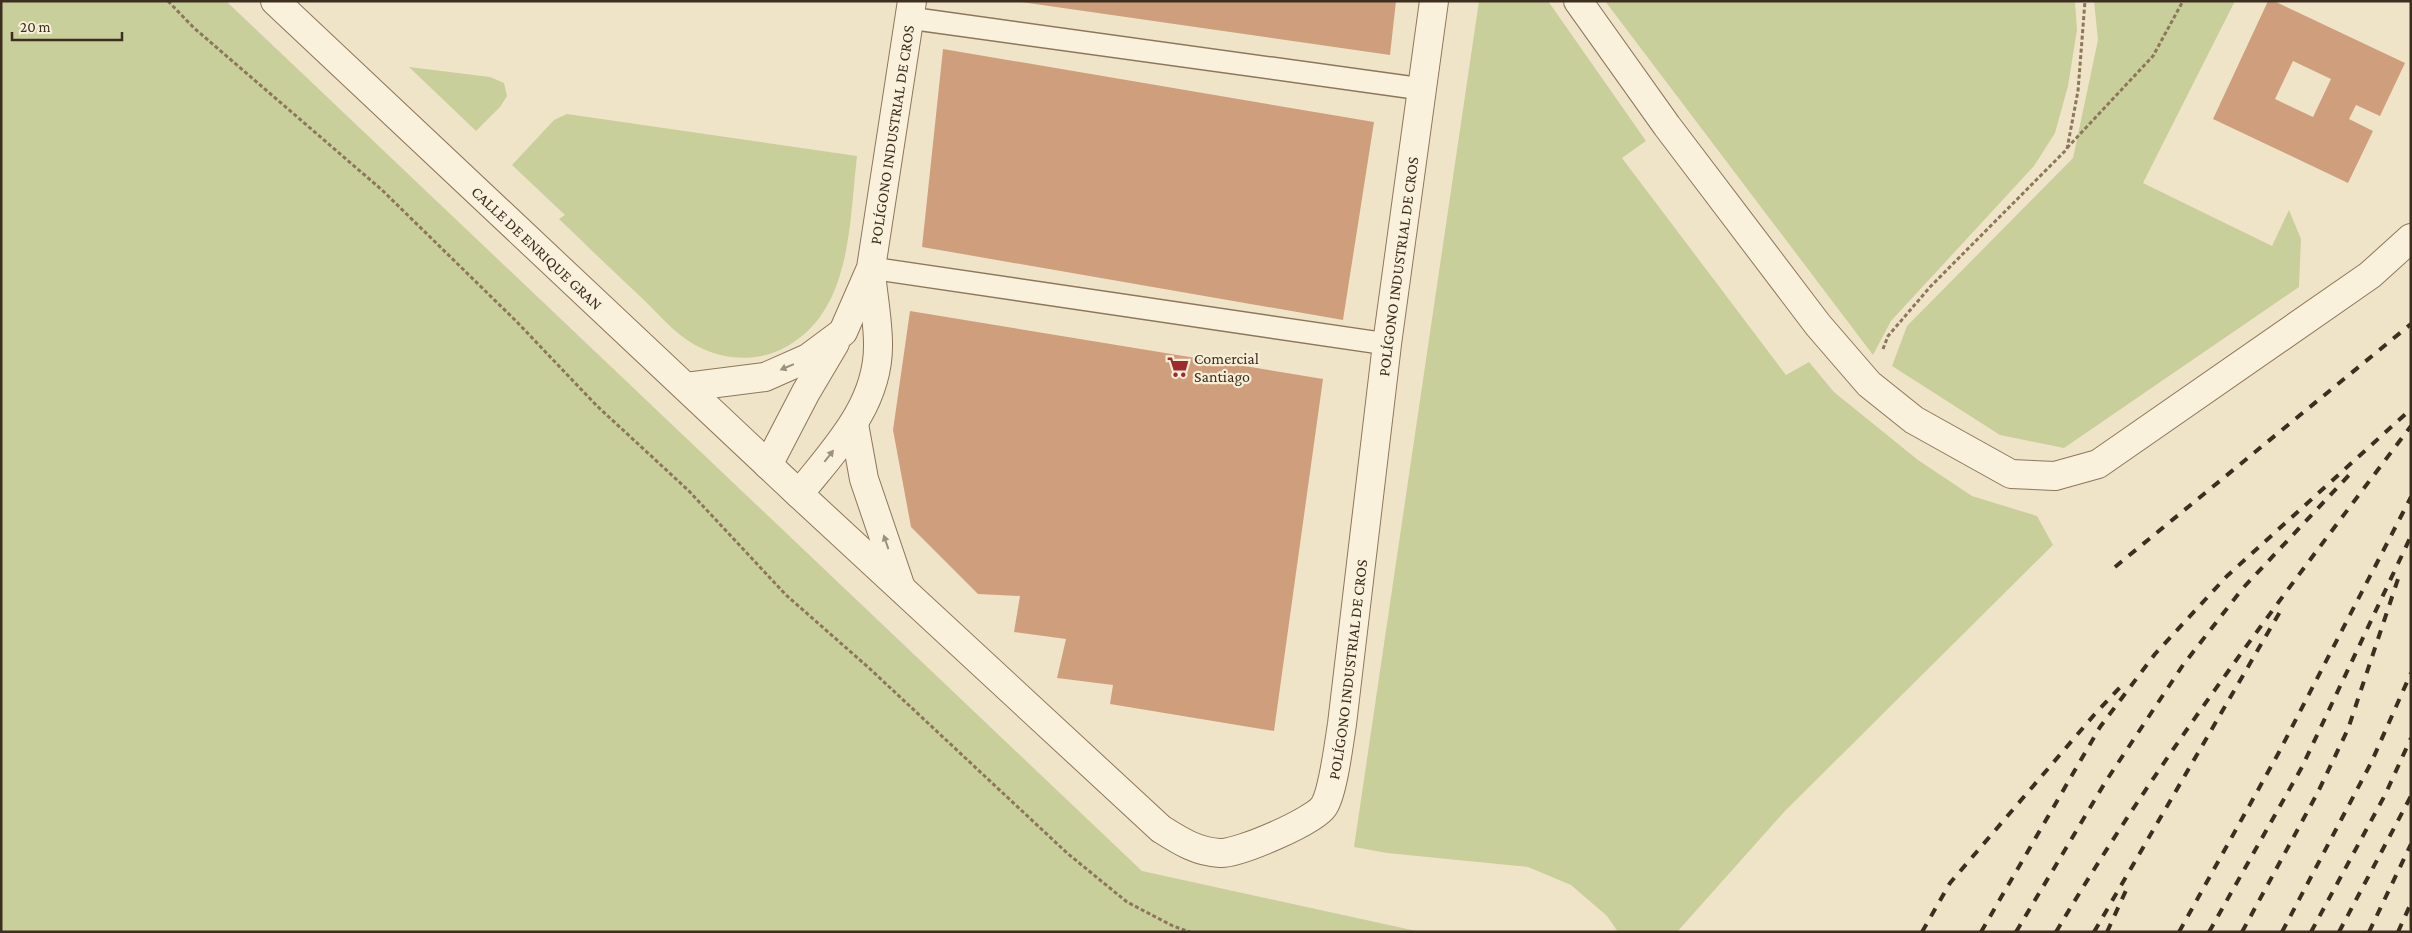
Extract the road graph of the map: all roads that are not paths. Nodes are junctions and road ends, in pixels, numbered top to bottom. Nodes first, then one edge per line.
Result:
1 (275, 1) edge
2 (1434, 1) edge
3 (1578, 1) edge
4 (910, 10) edge
5 (1422, 89) junction
6 (2411, 238) edge
7 (871, 268) junction
8 (841, 333) junction
9 (1387, 344) junction
10 (686, 387) junction
11 (854, 424) junction
12 (768, 465) junction
13 (799, 494) junction
14 (902, 588) junction

1 - 10 street, CALLE DE ENRIQUE GRAN
2 - 5 street, POLÍGONO INDUSTRIAL DE CROS
3 - 6 street
4 - 5 lane
4 - 7 street, POLÍGONO INDUSTRIAL DE CROS
5 - 9 street, POLÍGONO INDUSTRIAL DE CROS
7 - 8 street, POLÍGONO INDUSTRIAL DE CROS
7 - 9 lane
7 - 11 street, POLÍGONO INDUSTRIAL DE CROS
8 -> 10 street, POLÍGONO INDUSTRIAL DE CROS
8 - 12 street, POLÍGONO INDUSTRIAL DE CROS
9 - 14 street, POLÍGONO INDUSTRIAL DE CROS
10 - 12 street, CALLE DE ENRIQUE GRAN
13 -> 11 street, POLÍGONO INDUSTRIAL DE CROS
14 -> 11 street, POLÍGONO INDUSTRIAL DE CROS
12 - 13 street, CALLE DE ENRIQUE GRAN
13 - 14 street, POLÍGONO INDUSTRIAL DE CROS

